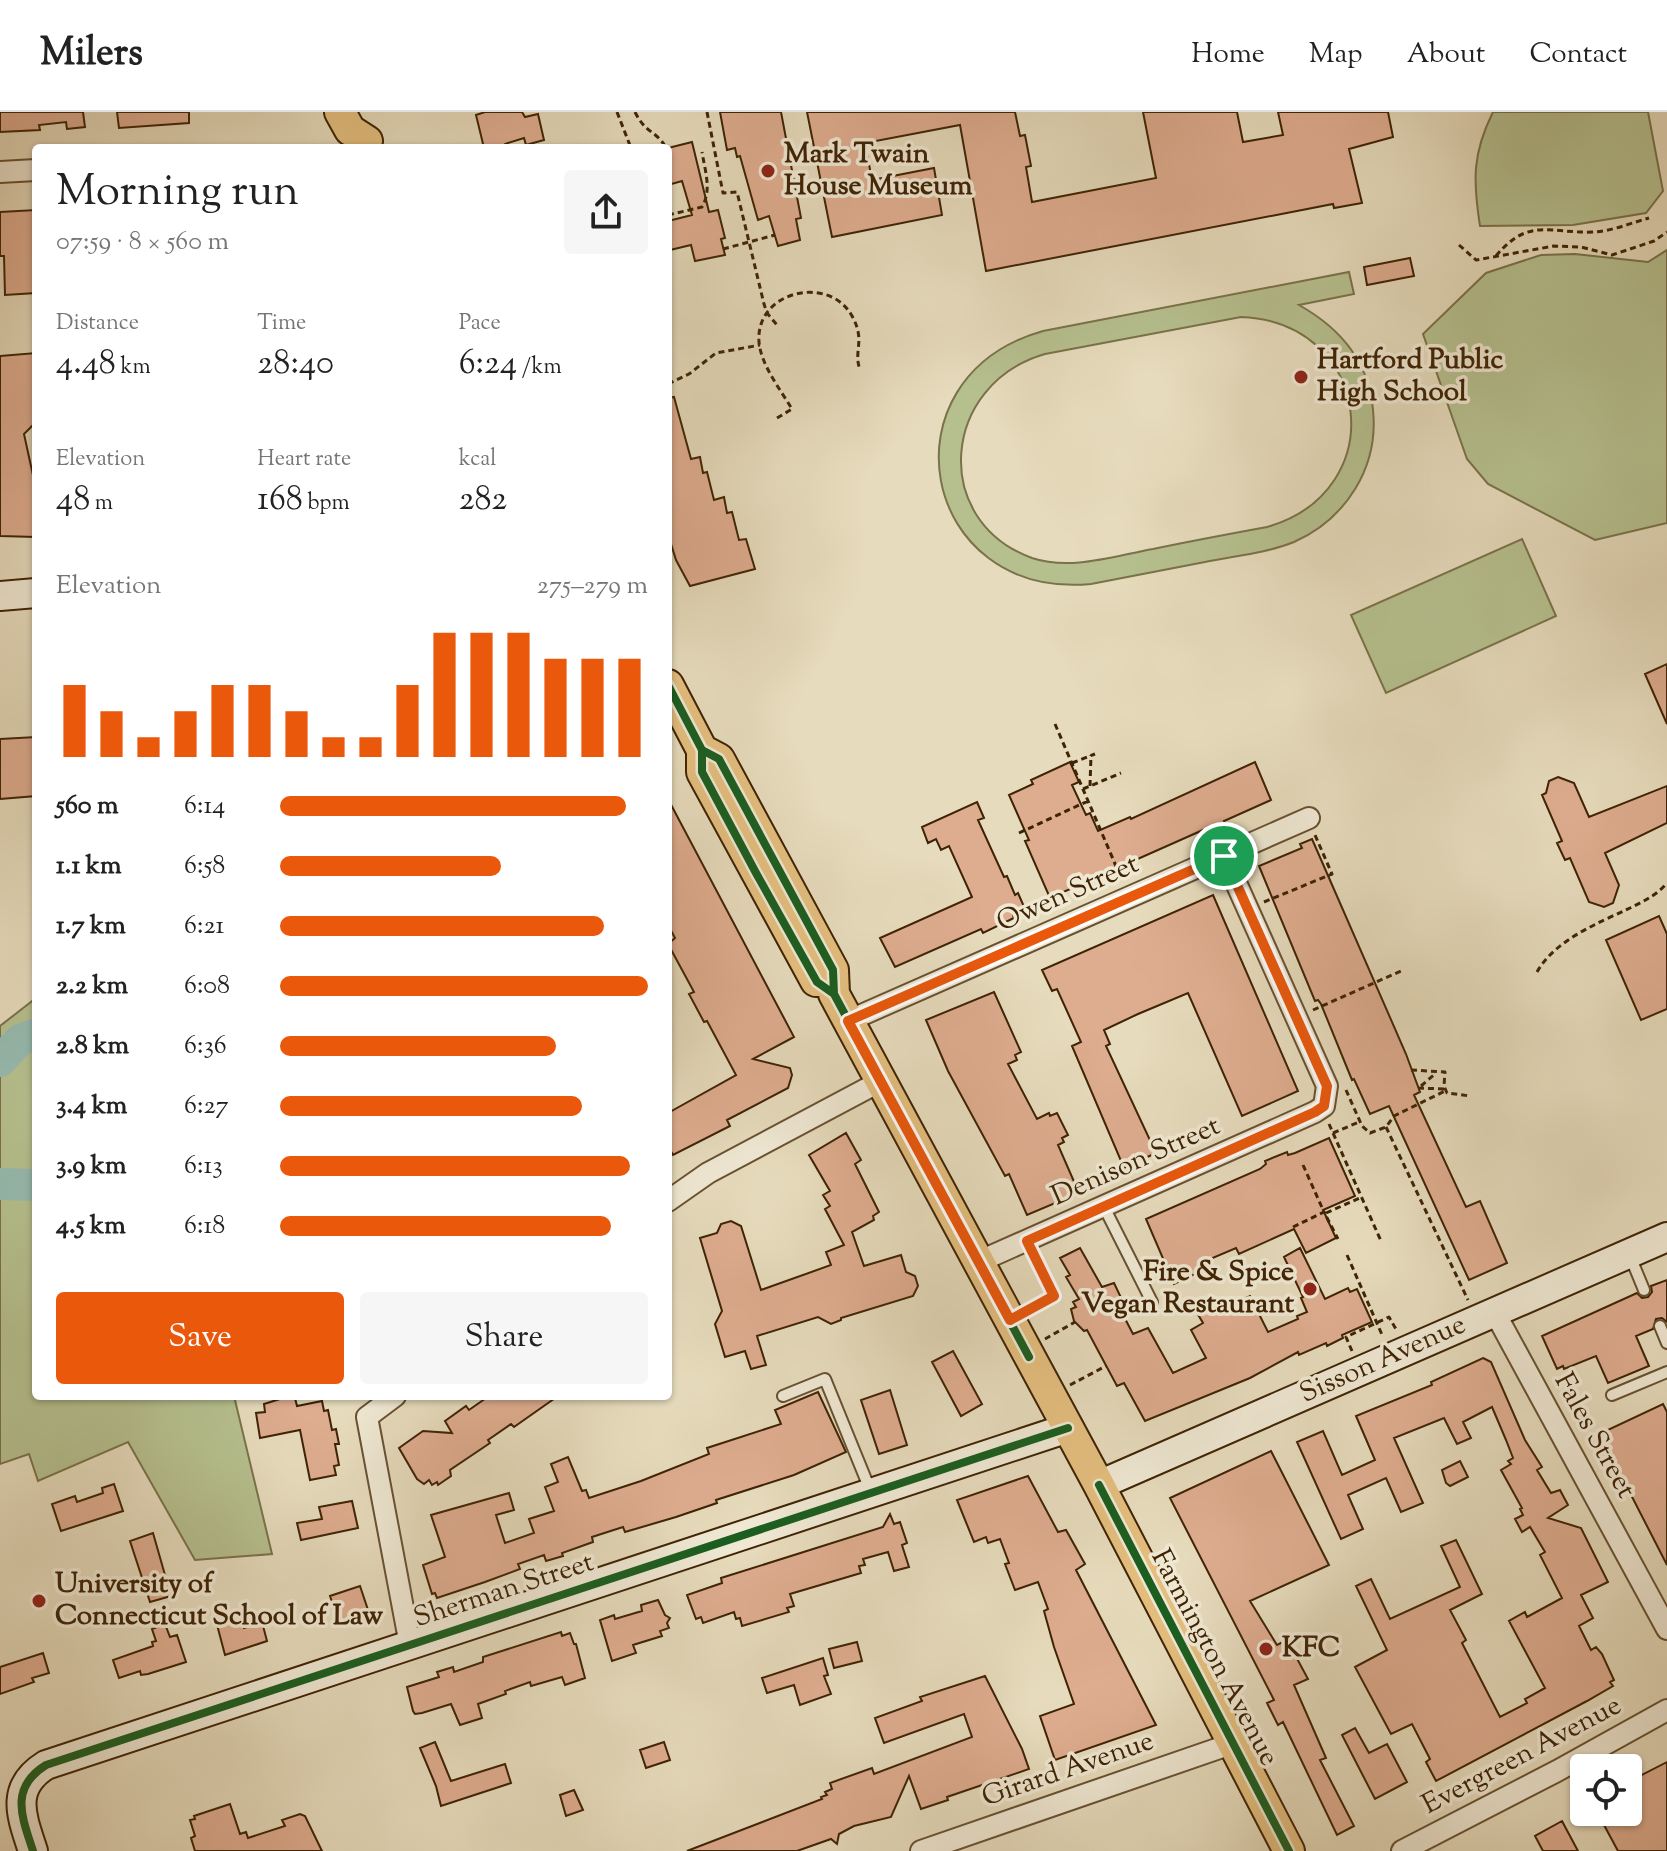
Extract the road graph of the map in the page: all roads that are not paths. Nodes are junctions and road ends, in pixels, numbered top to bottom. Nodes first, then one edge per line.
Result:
1 (340, 112) edge
2 (360, 112) edge
3 (360, 144) edge
4 (361, 144) edge
5 (32, 170) edge
6 (0, 172) edge
7 (32, 593) edge
8 (0, 596) edge
9 (672, 693) edge
10 (1312, 825) road end
11 (1224, 856) junction
12 (848, 1021) junction
13 (881, 1081) junction
14 (672, 1198) edge
15 (1104, 1207) junction
16 (1667, 1237) edge
17 (1027, 1241) junction
18 (1629, 1254) junction
19 (978, 1262) junction
20 (1644, 1290) dead end
21 (1152, 1302) dead end
22 (1482, 1308) junction
23 (1010, 1320) junction
24 (1660, 1326) dead end
25 (1667, 1343) edge
26 (1667, 1372) edge
27 (1612, 1395) dead end
28 (783, 1396) dead end
29 (390, 1400) edge
30 (1068, 1428) junction
31 (1099, 1485) junction
32 (872, 1494) junction
33 (1667, 1629) edge
34 (410, 1645) junction
35 (1667, 1710) edge
36 (1234, 1743) junction
37 (33, 1851) edge
38 (921, 1851) edge
39 (1289, 1851) edge
40 (1402, 1851) edge

1 - 3 main road
2 - 4 main road
5 - 6 street
7 - 8 street
9 - 12 main road, Farmington Avenue
10 - 11 street, Owen Street
11 - 12 street, Owen Street
11 - 15 street, Denison Street
12 - 13 main road, Farmington Avenue
13 - 14 street
13 - 19 main road, Farmington Avenue
15 - 17 street, Denison Street
15 - 21 lane
16 - 18 street, Sisson Avenue
17 - 19 street, Denison Street
17 - 23 lane
18 - 20 lane
18 - 22 street, Sisson Avenue
19 - 23 main road, Farmington Avenue
22 - 31 street, Sisson Avenue
22 - 33 street, Fales Street
23 - 30 main road, Farmington Avenue
24 - 25 lane
26 - 27 lane
28 - 32 lane
29 - 34 street
30 - 31 main road, Farmington Avenue
30 - 32 street, Sherman Street
31 - 36 main road, Farmington Avenue
32 - 34 street, Sherman Street
34 - 37 street, Sherman Street
35 - 40 street, Evergreen Avenue
36 - 38 street, Girard Avenue
36 - 39 main road, Farmington Avenue

